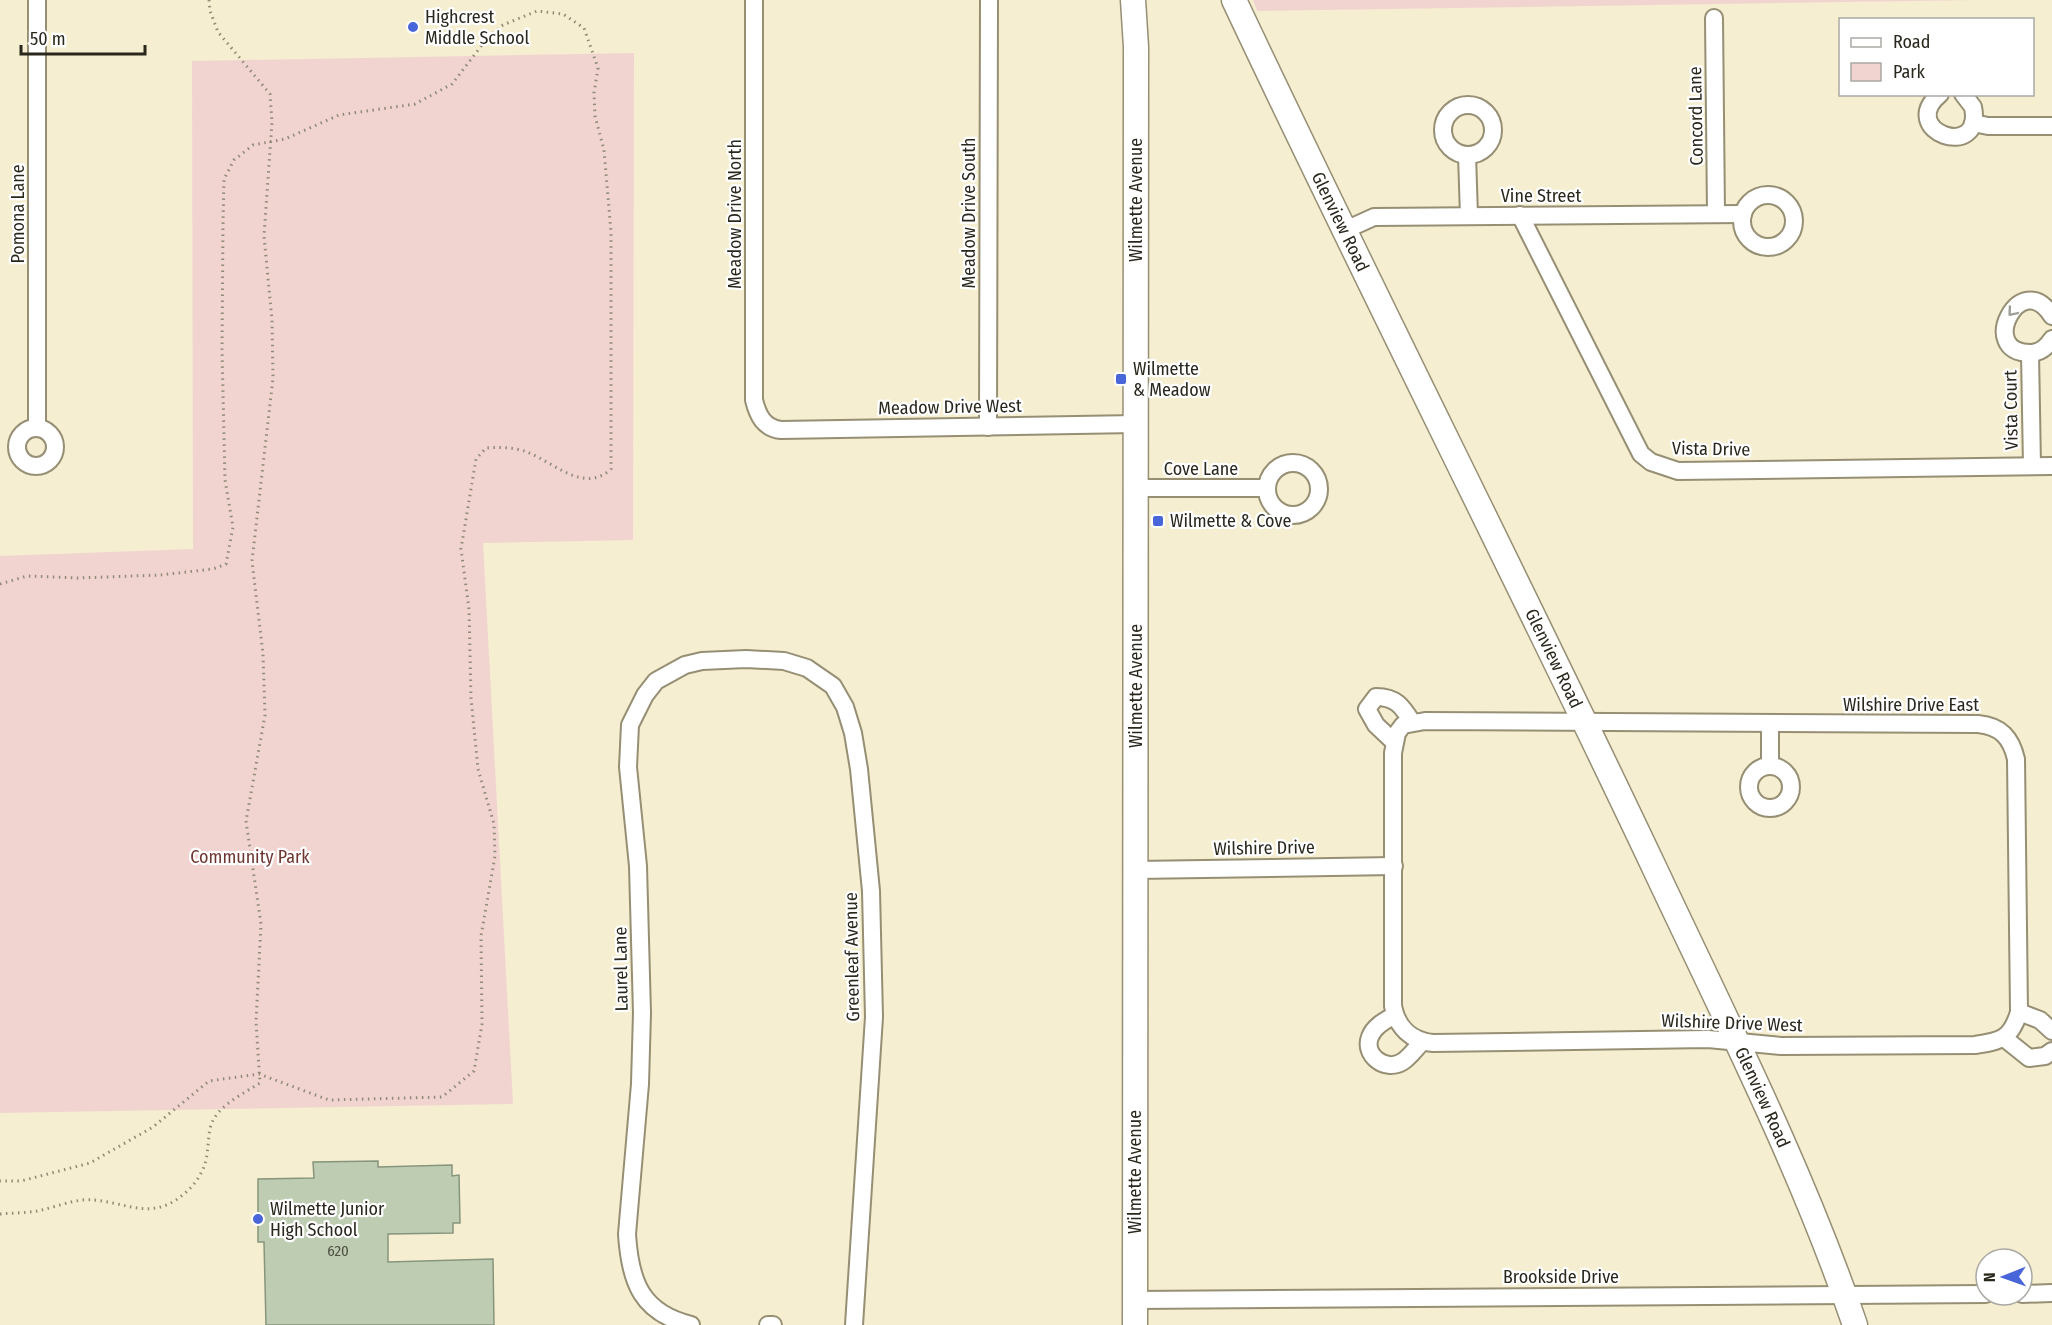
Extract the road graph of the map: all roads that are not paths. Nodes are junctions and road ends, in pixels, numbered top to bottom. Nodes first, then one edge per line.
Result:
1 (37, 0) edge
2 (754, 0) edge
3 (989, 0) edge
4 (1132, 0) edge
5 (1148, 0) edge
6 (1234, 0) edge
7 (1714, 18) dead end
8 (1136, 47) junction
9 (1938, 96) edge
10 (1965, 96) edge
11 (1973, 123) junction
12 (2052, 126) edge
13 (1467, 155) dead end
14 (1743, 213) dead end
15 (1716, 214) junction
16 (1520, 215) junction
17 (1469, 216) junction
18 (1343, 231) junction
19 (2052, 316) edge
20 (2052, 339) edge
21 (2030, 353) junction
22 (1136, 424) junction
23 (766, 425) joint
24 (988, 427) junction
25 (37, 428) dead end
26 (2032, 466) junction
27 (2052, 466) edge
28 (1136, 488) junction
29 (1267, 488) dead end
30 (746, 659) joint
31 (1412, 722) junction
32 (1585, 722) junction
33 (1770, 724) junction
34 (1394, 742) junction
35 (1770, 766) dead end
36 (1394, 866) junction
37 (1136, 870) junction
38 (2019, 1012) junction
39 (1395, 1015) junction
40 (2052, 1031) edge
41 (2004, 1038) junction
42 (1736, 1041) junction
43 (1422, 1042) junction
44 (2052, 1051) edge
45 (2052, 1293) edge
46 (1974, 1294) edge
47 (2034, 1294) edge
48 (1845, 1295) junction
49 (1135, 1300) junction
50 (692, 1325) edge
51 (768, 1325) edge
52 (773, 1325) edge
53 (854, 1325) edge
54 (1135, 1325) edge
55 (1855, 1325) edge

1 - 25 street, Pomona Lane
2 - 23 street, Meadow Drive North
3 - 24 street, Meadow Drive South
4 - 8 main road, Wilmette Avenue
5 - 8 main road, Wilmette Avenue
6 - 18 main road, Glenview Road
7 - 15 street, Concord Lane
8 - 22 main road, Wilmette Avenue
9 - 11 street
10 - 11 street
11 - 12 street
13 - 17 street
14 - 15 street, Vine Street
15 - 16 street, Vine Street
16 - 17 street, Vine Street
16 - 26 street, Vista Drive
17 - 18 street, Vine Street
18 - 32 main road, Glenview Road
19 -> 21 street, Vista Court
20 - 21 street, Vista Court
21 - 26 street, Vista Court
22 - 24 street, Meadow Drive West
22 - 28 main road, Wilmette Avenue
23 - 24 street, Meadow Drive West
26 - 27 street, Vista Drive
28 - 29 street, Cove Lane
28 - 37 main road, Wilmette Avenue
30 - 50 street, Laurel Lane
30 - 53 street, Greenleaf Avenue
31 - 32 street, Wilshire Drive East
31 - 34 street
31 - 34 street
32 - 33 street, Wilshire Drive East
32 - 42 main road, Glenview Road
33 - 35 street
33 - 38 street, Wilshire Drive East
34 - 36 street
36 - 37 street, Wilshire Drive
36 - 39 street
37 - 49 main road, Wilmette Avenue
38 - 40 street
38 - 41 street
39 - 43 street
39 - 43 street
41 - 42 street, Wilshire Drive West
41 - 44 street
42 - 43 street, Wilshire Drive West
42 - 48 main road, Glenview Road
45 - 47 street
46 - 48 street, Brookside Drive
48 - 49 street, Brookside Drive
48 - 55 main road, Glenview Road
49 - 54 main road, Wilmette Avenue
51 - 52 street

